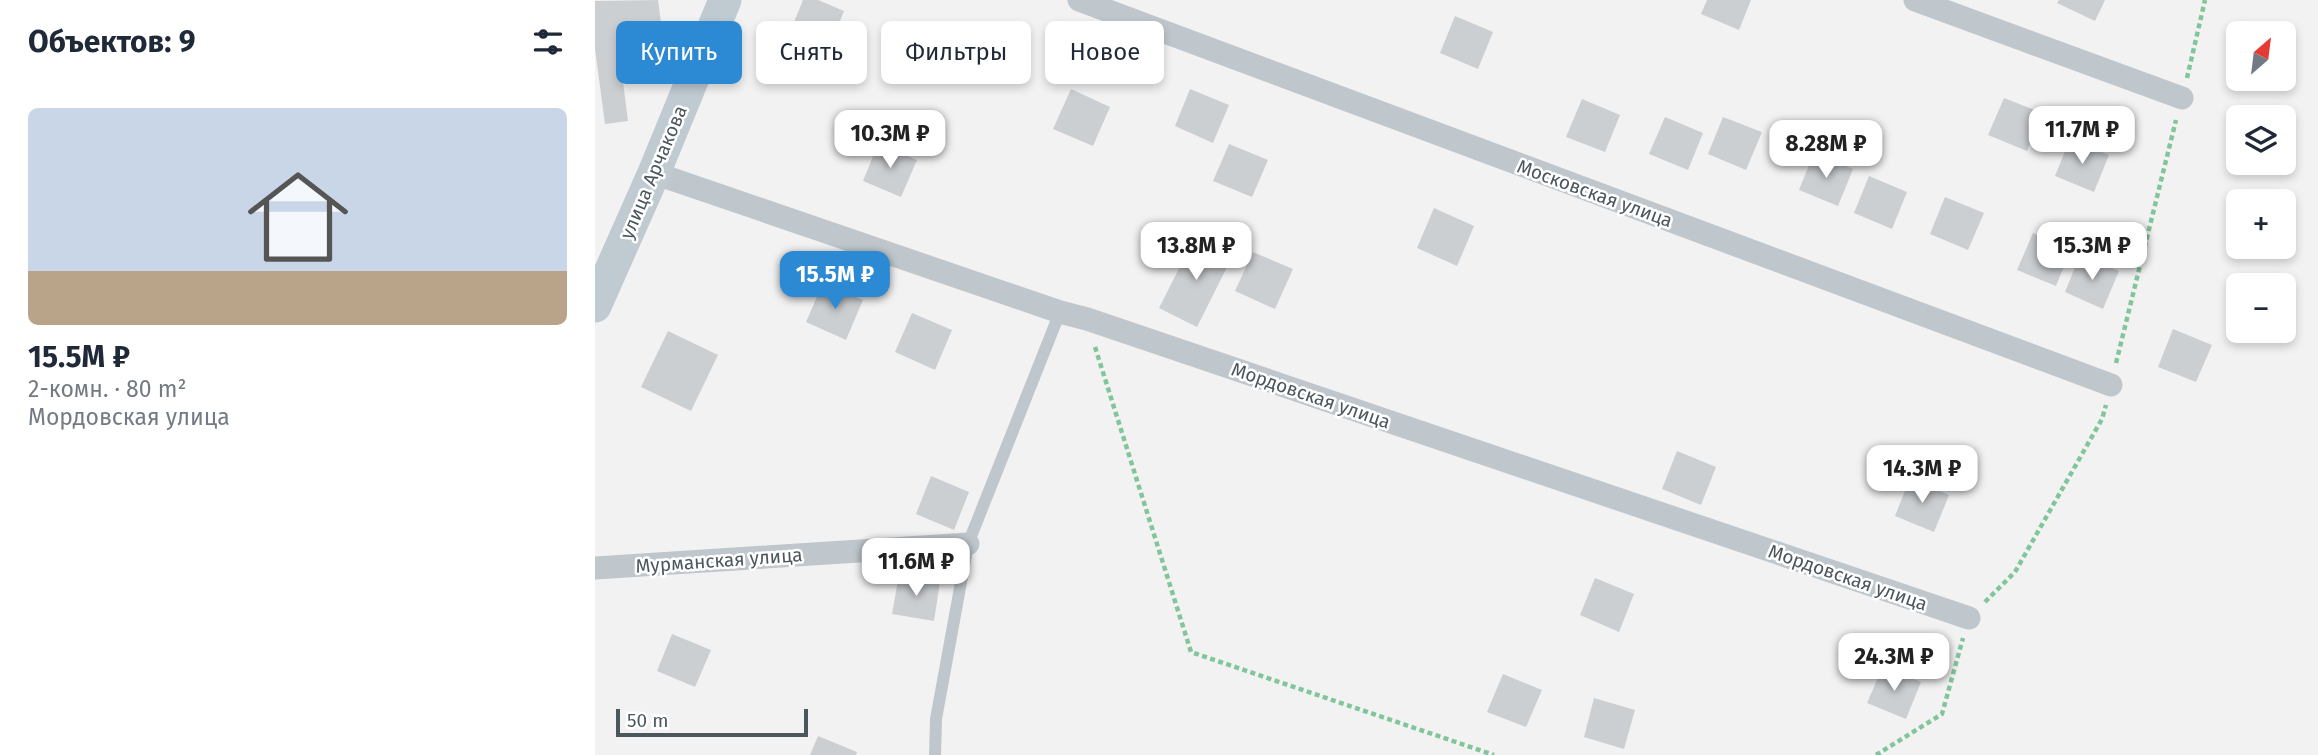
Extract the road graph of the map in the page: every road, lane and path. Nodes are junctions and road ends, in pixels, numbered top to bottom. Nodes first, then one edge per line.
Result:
1 (725, 0) edge
2 (1079, 0) edge
3 (1915, 0) edge
4 (2182, 98) dead end
5 (654, 173) junction
6 (595, 306) edge
7 (1060, 312) junction
8 (1087, 319) junction
9 (2111, 386) dead end
10 (968, 544) junction
11 (595, 568) edge
12 (1969, 618) dead end
13 (1942, 714) dead end
14 (935, 755) edge
15 (1494, 755) edge
16 (1876, 755) edge

1 - 5 street, улица Арчакова
2 - 9 street, Московская улица
3 - 4 street
5 - 6 street, улица Арчакова
5 - 7 street, Мордовская улица
7 - 8 street, Мордовская улица
7 - 10 lane
8 - 12 street, Мордовская улица
8 - 15 path
10 - 11 street, Мурманская улица
10 - 14 lane
13 - 16 path

